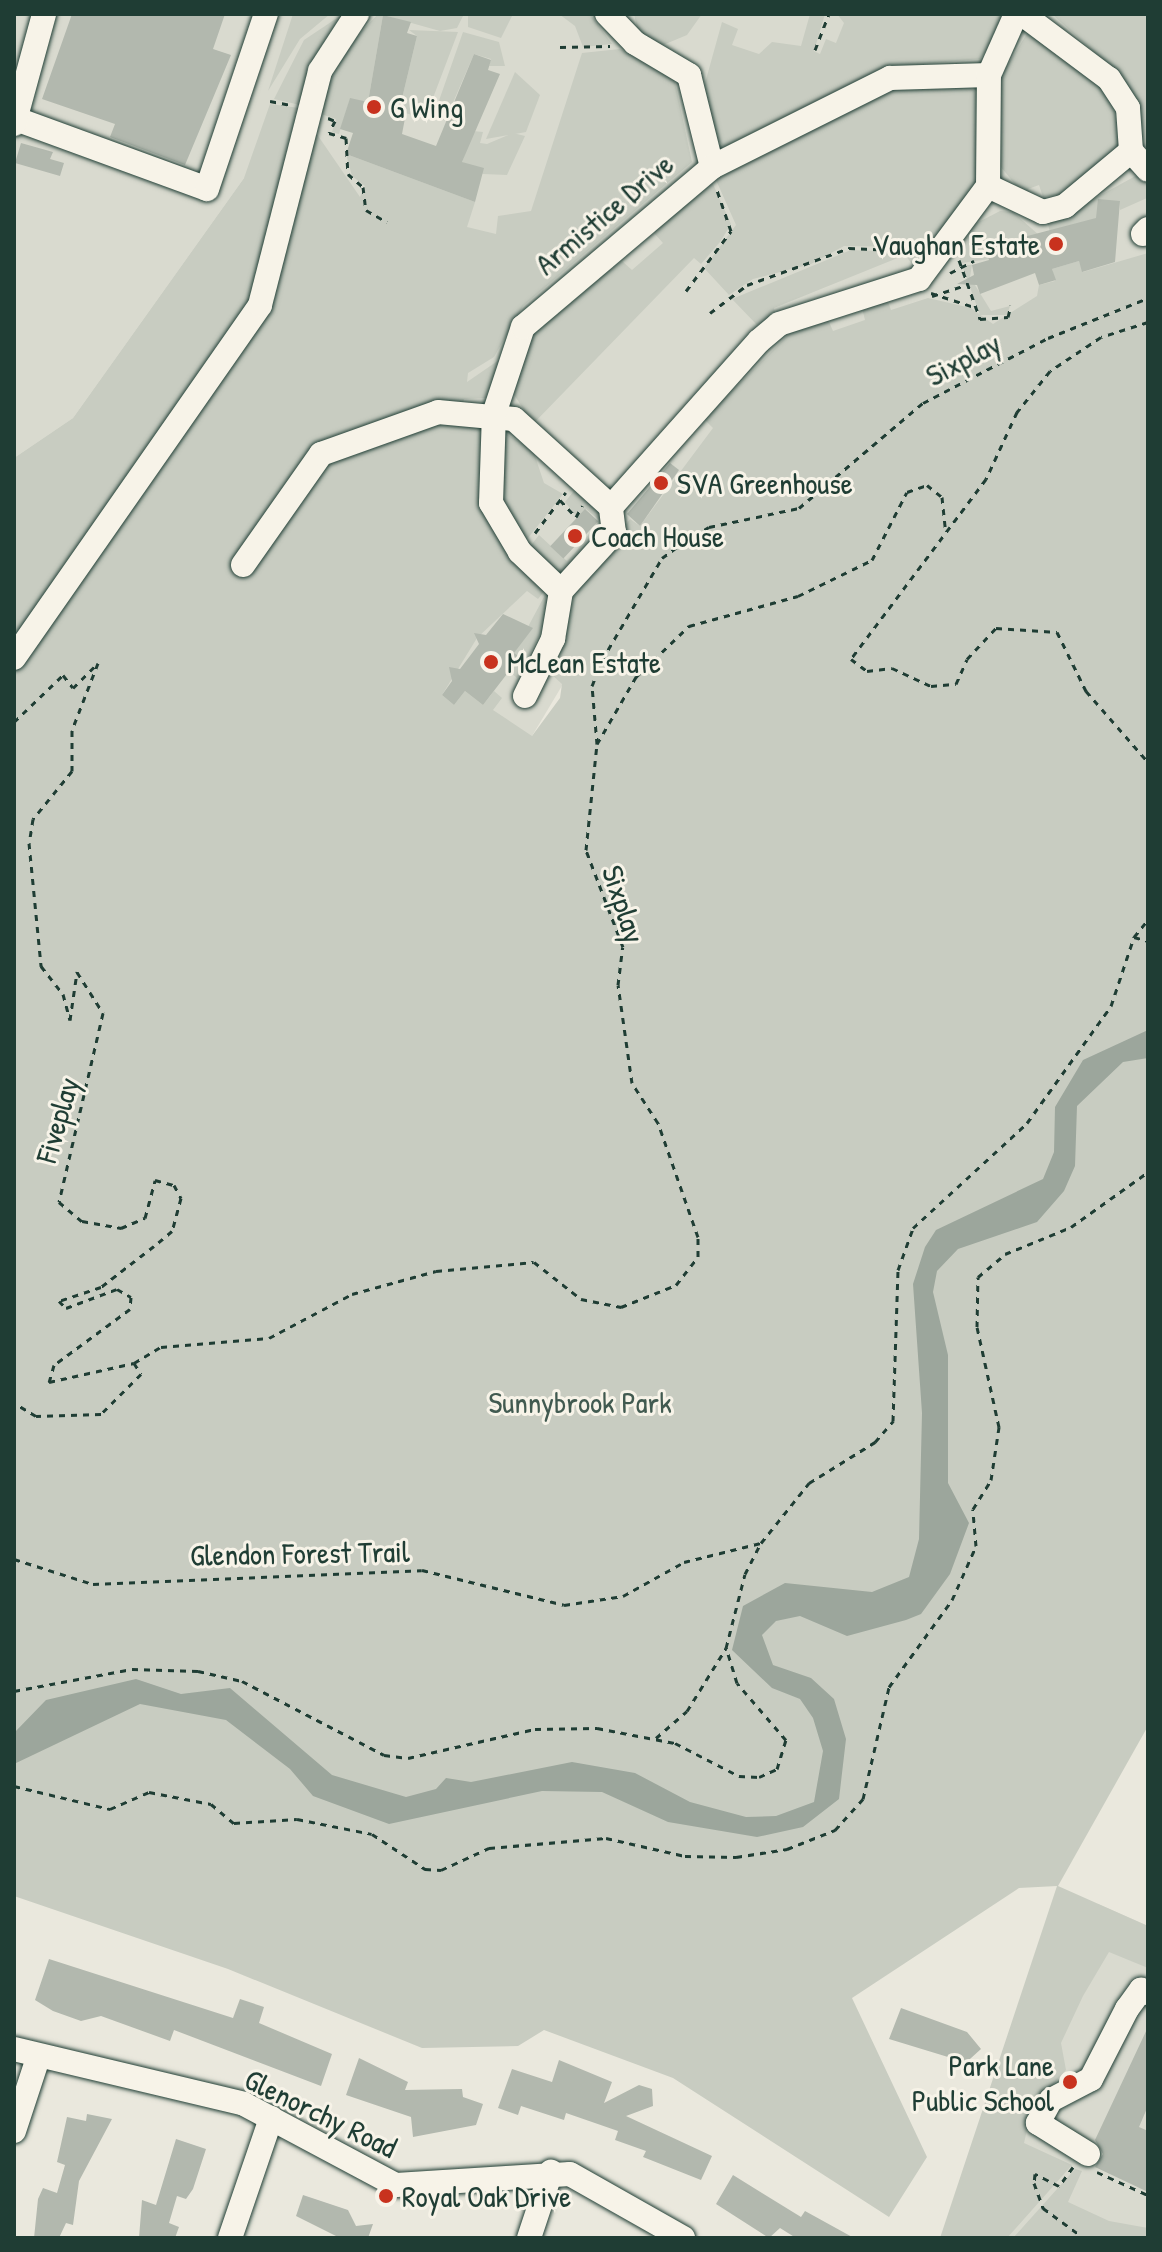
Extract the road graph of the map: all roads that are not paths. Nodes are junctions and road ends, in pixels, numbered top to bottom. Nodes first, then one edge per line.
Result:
1 (44, 14) edge
2 (266, 14) edge
3 (357, 14) edge
4 (607, 14) edge
5 (1016, 14) edge
6 (1022, 14) edge
7 (989, 75) junction
8 (15, 121) edge
9 (1131, 151) junction
10 (712, 167) junction
11 (1148, 170) edge
12 (988, 186) junction
13 (494, 414) junction
14 (600, 507) junction
15 (243, 565) dead end
16 (561, 591) junction
17 (14, 658) edge
18 (525, 696) dead end
19 (1148, 1993) edge
20 (14, 2049) edge
21 (38, 2058) junction
22 (271, 2118) junction
23 (14, 2131) edge
24 (1083, 2159) road end
25 (551, 2172) junction
26 (230, 2238) edge
27 (529, 2238) edge
28 (683, 2238) edge

1 - 8 street
2 - 8 street
3 - 17 street
4 - 10 street
5 - 7 street
6 - 9 street
7 - 10 street, Armistice Drive
7 - 12 street
9 - 11 street
9 - 12 street
10 - 13 street, Armistice Drive
12 - 14 street
13 - 14 street
13 - 15 street
13 - 16 street, Armistice Drive
14 - 16 street
16 - 18 street
19 - 24 street
20 - 21 street, Glenorchy Road
21 - 22 street, Glenorchy Road
21 - 23 street
22 - 25 street, Glenorchy Road
22 - 26 street
25 - 27 street
25 - 28 street, Glenorchy Road

